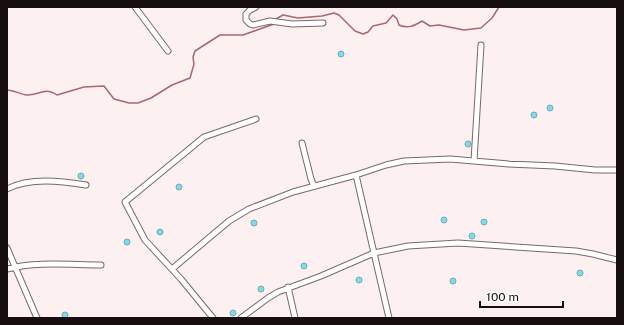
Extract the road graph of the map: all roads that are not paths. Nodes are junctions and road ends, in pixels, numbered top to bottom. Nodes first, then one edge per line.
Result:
1 (135, 7) edge
2 (256, 7) edge
3 (323, 23) dead end
4 (481, 45) dead end
5 (168, 51) dead end
6 (256, 119) dead end
7 (302, 143) dead end
8 (474, 161) junction
9 (617, 170) edge
10 (356, 175) junction
11 (86, 185) dead end
12 (314, 186) junction
13 (7, 188) edge
14 (7, 248) edge
15 (374, 253) junction
16 (617, 260) edge
17 (101, 265) dead end
18 (15, 266) junction
19 (7, 269) edge
20 (172, 269) junction
21 (288, 288) junction
22 (37, 318) edge
23 (213, 318) edge
24 (241, 318) edge
25 (295, 318) edge
26 (390, 318) edge

1 - 5 street
2 - 3 street
4 - 8 street
6 - 20 street
7 - 12 street
8 - 9 street
8 - 10 street
10 - 12 street
10 - 15 street
11 - 13 street
12 - 20 street
14 - 18 street
15 - 16 street
15 - 21 street
15 - 26 street
17 - 18 street
18 - 19 street
18 - 22 street
20 - 23 street
21 - 24 street
21 - 25 street

